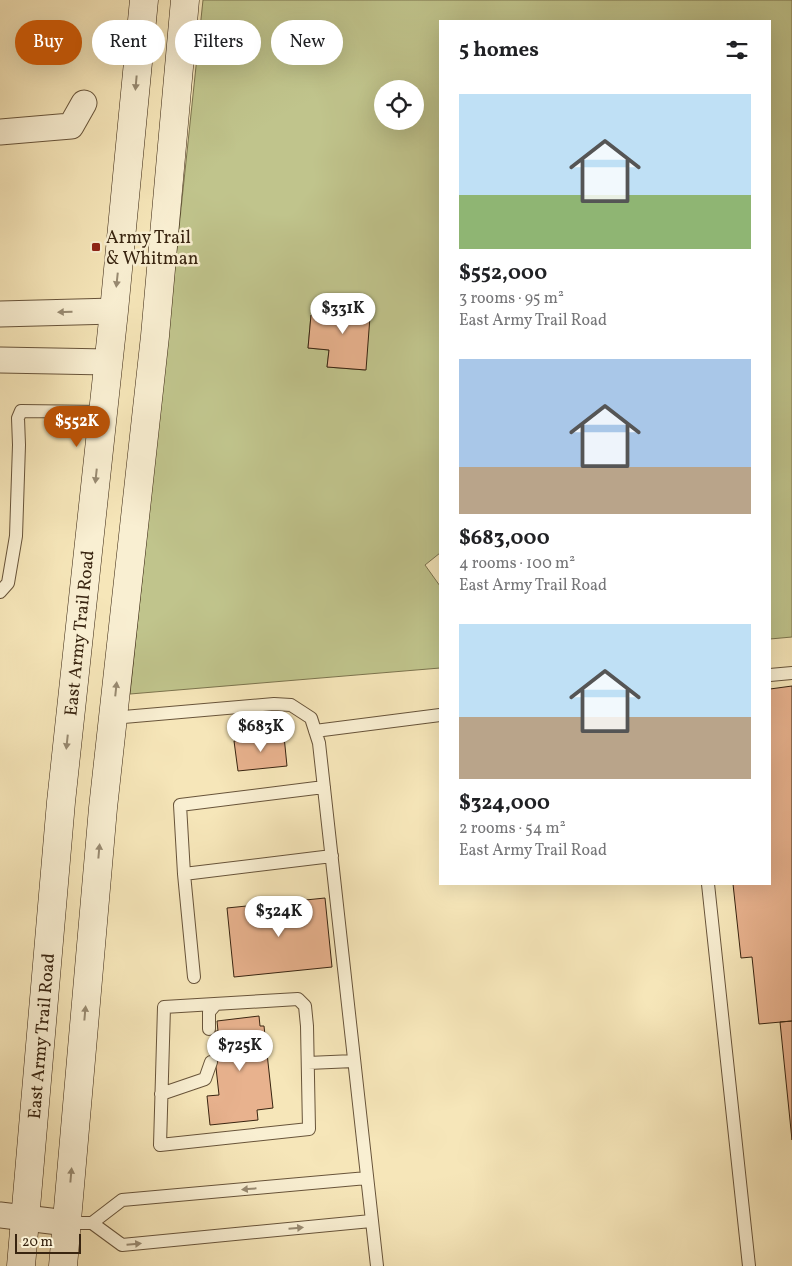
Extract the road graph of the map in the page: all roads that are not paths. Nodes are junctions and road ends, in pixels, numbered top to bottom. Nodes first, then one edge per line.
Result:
1 (144, 0) edge
2 (185, 0) edge
3 (84, 103) dead end
4 (0, 132) edge
5 (114, 311) junction
6 (0, 314) edge
7 (0, 360) edge
8 (108, 362) junction
9 (102, 412) junction
10 (0, 592) edge
11 (792, 672) edge
12 (771, 675) edge
13 (439, 715) edge
14 (112, 718) junction
15 (315, 730) junction
16 (324, 787) junction
17 (332, 856) junction
18 (184, 874) junction
19 (708, 885) edge
20 (194, 977) dead end
21 (215, 1006) junction
22 (210, 1029) dead end
23 (354, 1061) junction
24 (211, 1062) dead end
25 (308, 1063) junction
26 (161, 1094) junction
27 (367, 1178) junction
28 (13, 1216) edge
29 (371, 1221) junction
30 (80, 1223) junction
31 (21, 1266) edge
32 (63, 1266) edge
33 (377, 1266) edge
34 (749, 1266) edge

1 -> 5 main road, East Army Trail Road
14 -> 2 main road
3 - 4 street
5 -> 6 street
5 - 8 main road, East Army Trail Road
7 - 8 street
8 - 9 main road, East Army Trail Road
9 - 10 lane
9 -> 28 main road, East Army Trail Road
11 - 12 lane
13 - 15 lane
14 - 15 lane
30 -> 14 main road
15 - 16 lane
16 - 17 lane
16 - 18 lane
17 - 18 lane
17 - 23 lane
18 - 20 lane
19 - 34 lane
21 - 22 lane
21 - 25 lane
21 - 26 lane
23 - 25 lane
23 - 27 lane
24 - 26 lane
25 - 26 lane
27 - 29 lane
27 -> 30 lane
28 - 30 street
28 - 31 main road, East Army Trail Road
30 -> 29 lane
29 - 33 lane
30 - 32 main road

